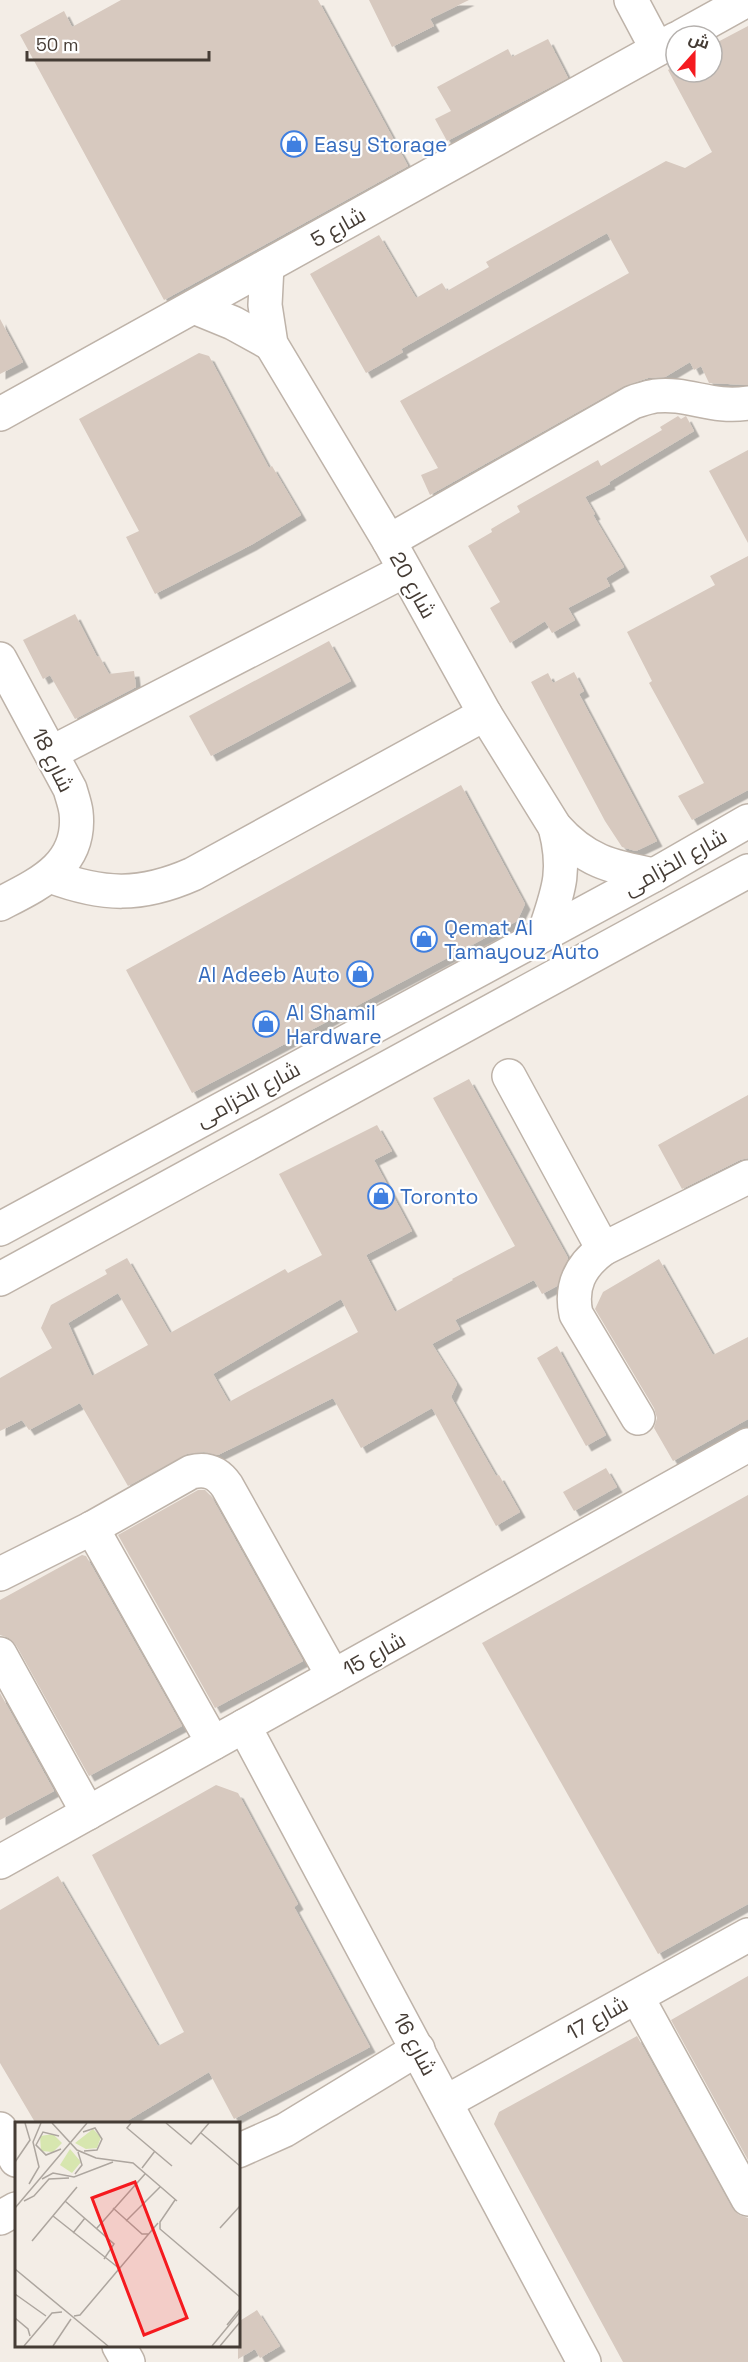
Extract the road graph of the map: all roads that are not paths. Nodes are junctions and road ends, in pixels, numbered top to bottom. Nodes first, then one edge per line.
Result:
1 (631, 0) edge
2 (747, 0) edge
3 (704, 24) edge
4 (664, 34) edge
5 (664, 46) edge
6 (267, 266) junction
7 (194, 307) junction
8 (271, 344) junction
9 (748, 403) edge
10 (0, 414) edge
11 (389, 541) junction
12 (404, 571) junction
13 (0, 659) edge
14 (485, 714) junction
15 (51, 753) junction
16 (748, 821) edge
17 (555, 827) junction
18 (748, 871) edge
19 (654, 875) junction
20 (50, 876) junction
21 (0, 904) edge
22 (544, 934) junction
23 (509, 1076) dead end
24 (748, 1177) edge
25 (4, 1224) edge
26 (603, 1249) junction
27 (0, 1279) edge
28 (638, 1418) dead end
29 (748, 1445) edge
30 (92, 1528) junction
31 (0, 1574) edge
32 (0, 1654) edge
33 (333, 1676) junction
34 (244, 1726) junction
35 (213, 1743) junction
36 (88, 1813) junction
37 (0, 1862) edge
38 (748, 1935) edge
39 (637, 1997) junction
40 (418, 2049) junction
41 (446, 2102) junction
42 (0, 2129) edge
43 (240, 2150) edge
44 (15, 2158) edge
45 (748, 2199) edge
46 (15, 2210) edge
47 (0, 2218) edge
48 (119, 2347) edge
49 (128, 2362) edge
50 (584, 2362) edge

1 - 4 street
2 - 3 street, شارع 5
5 - 6 street, شارع 5
6 - 7 street, شارع 5
6 - 8 street, شارع 20
7 - 8 street
7 - 10 street, شارع 5
8 - 11 street, شارع 20
9 - 11 street
11 - 12 street, شارع 20
12 - 14 street, شارع 20
12 - 15 street
13 - 15 street, شارع 18
14 - 17 street, شارع 20
14 - 20 street
15 - 20 street, شارع 18
16 - 19 street, شارع الخزامى
17 - 19 street, شارع 20
17 - 22 street, شارع 20
18 - 27 street, شارع الخزامى
19 - 22 street, شارع الخزامى
20 - 21 street, شارع 18
22 - 25 street, شارع الخزامى
23 - 26 street
24 - 26 street
26 - 28 street
29 - 33 street, شارع 15
30 - 31 street
30 - 33 street
30 - 35 street
32 - 36 street
33 - 34 street, شارع 15
34 - 35 street, شارع 15
34 - 40 street, شارع 16
35 - 36 street, شارع 15
36 - 37 street, شارع 15
38 - 39 street, شارع 17
39 - 41 street, شارع 17
39 - 45 street
40 - 41 street, شارع 16
40 - 43 street
41 - 50 street, شارع 16
42 - 44 street
46 - 47 street
48 - 49 street

